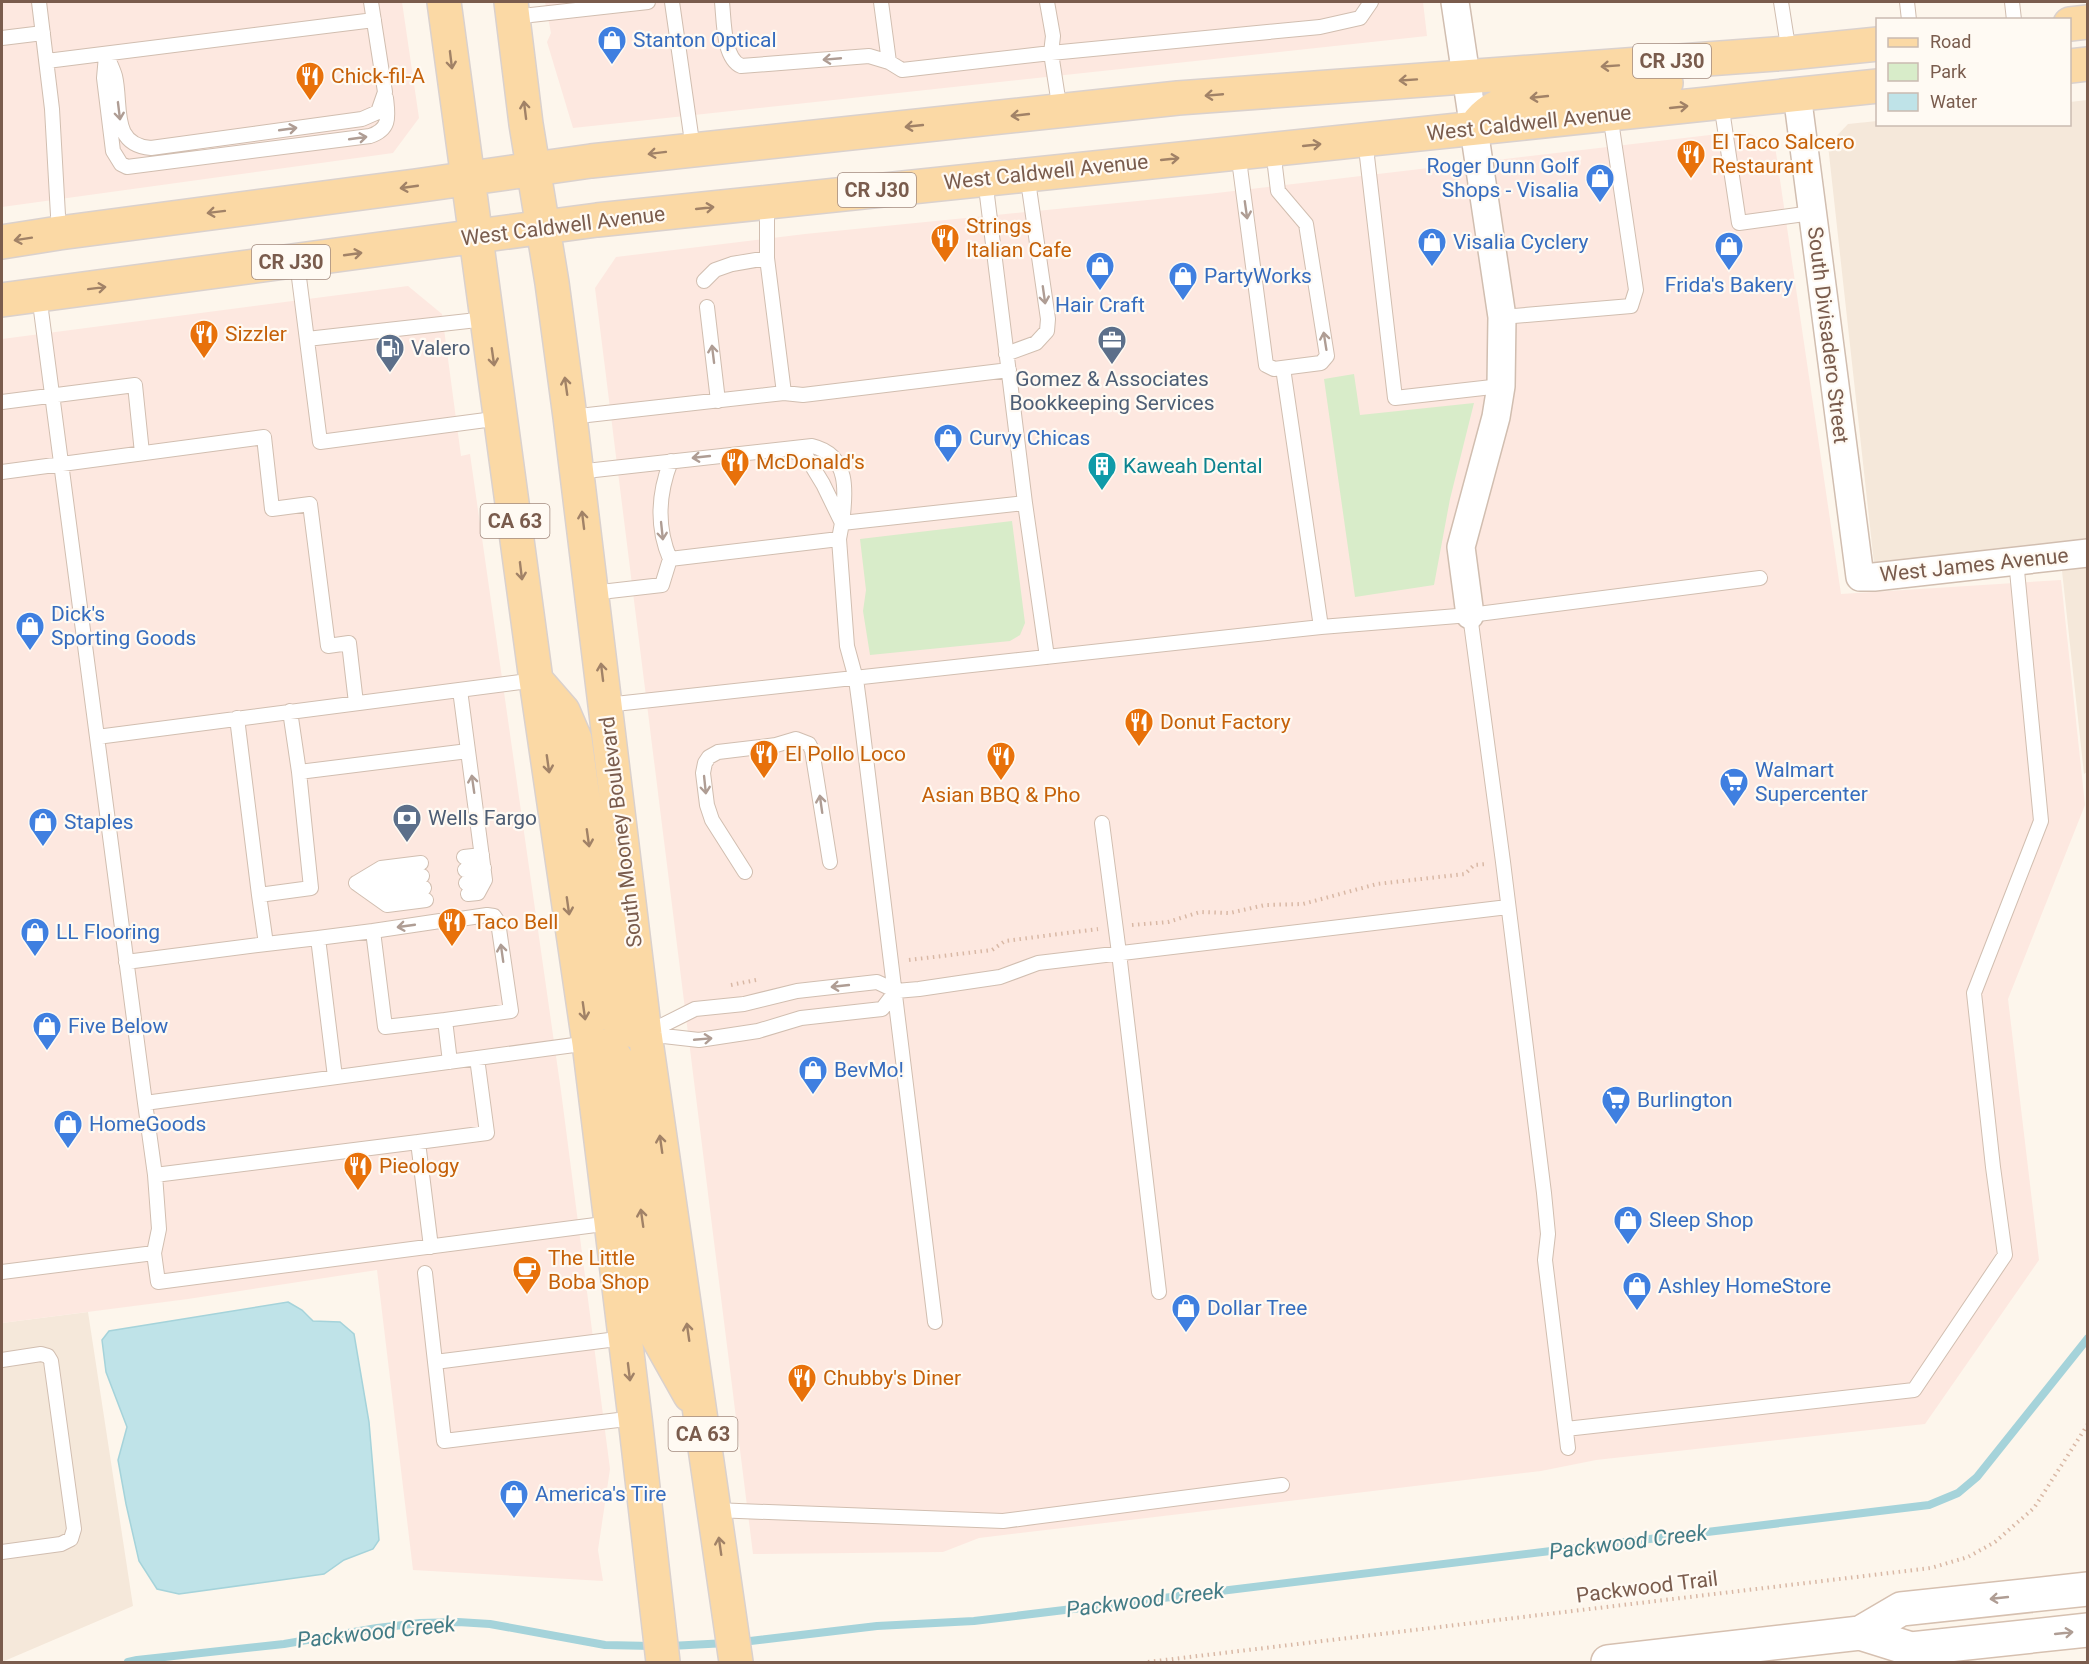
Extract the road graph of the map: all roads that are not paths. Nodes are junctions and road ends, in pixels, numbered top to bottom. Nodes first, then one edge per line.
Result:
1 (39, 2) edge
2 (371, 2) edge
3 (444, 2) edge
4 (648, 2) edge
5 (672, 2) edge
6 (722, 2) edge
7 (881, 2) edge
8 (1047, 2) edge
9 (1371, 2) edge
10 (1455, 2) edge
11 (1781, 2) edge
12 (1907, 2) edge
13 (2012, 2) edge
14 (512, 9) edge
15 (1909, 18) edge
16 (2014, 18) edge
17 (374, 20) junction
18 (2088, 22) edge
19 (2071, 24) edge
20 (43, 33) junction
21 (2, 38) edge
22 (1870, 45) edge
23 (1051, 53) junction
24 (1789, 53) junction
25 (106, 54) junction
26 (47, 61) junction
27 (889, 62) junction
28 (2088, 64) edge
29 (2071, 66) edge
30 (1467, 76) junction
31 (1876, 86) edge
32 (385, 92) junction
33 (1797, 94) junction
34 (1721, 103) junction
35 (1060, 111) junction
36 (1610, 114) junction
37 (1475, 128) junction
38 (1365, 140) junction
39 (693, 149) junction
40 (1273, 149) junction
41 (1238, 152) junction
42 (534, 168) junction
43 (1027, 174) junction
44 (467, 178) junction
45 (985, 179) junction
46 (767, 201) junction
47 (1812, 213) junction
48 (542, 227) junction
49 (59, 233) junction
50 (475, 237) junction
51 (2, 242) edge
52 (767, 258) junction
53 (297, 262) junction
54 (704, 281) dead end
55 (39, 295) junction
56 (2, 300) edge
57 (707, 307) dead end
58 (1502, 317) junction
59 (488, 319) junction
60 (307, 339) junction
61 (1006, 354) junction
62 (1283, 368) junction
63 (1009, 370) junction
64 (1501, 386) junction
65 (784, 393) junction
66 (51, 396) junction
67 (718, 400) junction
68 (2, 402) edge
69 (501, 417) junction
70 (570, 417) junction
71 (785, 449) junction
72 (142, 453) junction
73 (671, 461) junction
74 (60, 464) junction
75 (2, 472) edge
76 (577, 472) junction
77 (1025, 503) junction
78 (842, 523) junction
79 (839, 539) junction
80 (2088, 553) edge
81 (670, 559) junction
82 (2016, 560) junction
83 (1860, 577) joint
84 (1760, 578) dead end
85 (592, 593) junction
86 (1470, 615) junction
87 (1321, 627) junction
88 (1047, 657) junction
89 (856, 679) junction
90 (536, 680) junction
91 (460, 690) junction
92 (356, 703) junction
93 (606, 705) junction
94 (290, 711) junction
95 (237, 718) junction
96 (97, 737) junction
97 (468, 751) junction
98 (299, 772) junction
99 (1102, 823) dead end
100 (830, 862) dead end
101 (484, 868) junction
102 (745, 872) dead end
103 (423, 882) joint
104 (259, 894) junction
105 (1508, 908) junction
106 (460, 919) dead end
107 (440, 921) dead end
108 (373, 931) junction
109 (318, 938) junction
110 (266, 944) junction
111 (1119, 953) junction
112 (126, 962) junction
113 (896, 991) junction
114 (445, 1020) junction
115 (645, 1034) junction
116 (588, 1044) junction
117 (477, 1058) junction
118 (450, 1062) junction
119 (335, 1077) junction
120 (145, 1103) junction
121 (418, 1142) junction
122 (155, 1175) junction
123 (611, 1223) junction
124 (431, 1246) junction
125 (154, 1253) junction
126 (2, 1272) edge
127 (425, 1273) dead end
128 (1159, 1292) dead end
129 (935, 1322) dead end
130 (625, 1338) junction
131 (2, 1360) edge
132 (435, 1362) junction
133 (700, 1414) junction
134 (635, 1418) junction
135 (1566, 1429) junction
136 (1568, 1448) dead end
137 (1282, 1485) dead end
138 (714, 1510) junction
139 (2, 1552) edge
140 (2088, 1589) edge
141 (2088, 1630) edge
142 (1860, 1633) junction
143 (663, 1662) edge
144 (736, 1662) edge
145 (1615, 1662) edge

1 - 20 lane
2 - 17 lane
3 -> 44 main road, CA 63
4 - 14 lane
5 - 39 lane
27 -> 6 lane
7 - 27 lane
8 - 23 lane
9 - 23 lane
10 - 30 street
11 - 24 lane
12 - 15 lane
13 - 16 lane
42 -> 14 main road, South Mooney Boulevard / CA 63
17 - 25 lane
17 - 32 lane
18 - 19 main road
20 - 21 lane
20 - 26 lane
22 - 24 main road, CR J30
22 -> 37 main road
23 - 27 lane
23 - 35 lane
24 -> 30 main road, CR J30
25 - 26 lane
25 -> 32 lane
25 -> 32 lane
26 - 49 lane
28 - 29 main road
30 -> 35 main road, CR J30
30 - 37 street
31 - 33 main road, West Caldwell Avenue / CR J30
33 - 34 main road, West Caldwell Avenue / CR J30
33 - 47 street, South Divisadero Street
36 -> 34 main road, West Caldwell Avenue / CR J30
34 - 47 lane
35 -> 39 main road, CR J30
36 - 37 main road, West Caldwell Avenue / CR J30
36 - 58 lane
37 - 38 main road, West Caldwell Avenue / CR J30
37 - 58 street
40 -> 38 main road, West Caldwell Avenue / CR J30
38 - 64 lane
39 -> 42 main road, CR J30
40 - 41 main road, West Caldwell Avenue / CR J30
62 -> 40 lane
43 -> 41 main road, West Caldwell Avenue / CR J30
41 -> 62 lane
42 - 44 main road, CR J30
42 - 48 main road, South Mooney Boulevard / CA 63
43 - 45 main road, West Caldwell Avenue / CR J30
43 -> 61 lane
44 -> 49 main road, CR J30
44 - 50 main road, CA 63
45 - 46 main road, West Caldwell Avenue / CR J30
45 - 61 lane
48 -> 46 main road, West Caldwell Avenue / CR J30
46 - 52 lane
47 - 83 street, South Divisadero Street
48 - 50 main road, West Caldwell Avenue / CR J30
70 -> 48 main road, South Mooney Boulevard / CA 63
49 -> 51 main road, CR J30
53 -> 50 main road, West Caldwell Avenue / CR J30
50 - 59 main road, CA 63
52 - 54 lane
52 - 65 lane
55 -> 53 main road, West Caldwell Avenue / CR J30
53 - 60 lane
55 - 56 main road, West Caldwell Avenue / CR J30
55 - 66 lane
67 -> 57 lane
58 - 64 street
59 - 60 lane
59 -> 69 main road, CA 63
60 - 69 lane
61 - 63 lane
62 - 87 lane
63 - 65 lane
63 - 77 lane
64 - 86 street
65 - 67 lane
66 - 68 lane
66 - 72 lane
66 - 74 lane
67 - 70 lane
69 -> 90 main road, CA 63
70 - 76 main road, South Mooney Boulevard / CA 63
71 -> 73 lane
71 - 78 lane
71 - 78 lane
72 - 74 lane
72 - 92 lane
73 - 76 lane
73 -> 81 lane
74 - 75 lane
74 - 96 lane
85 -> 76 main road, South Mooney Boulevard / CA 63
77 - 78 lane
77 - 88 lane
78 - 79 lane
79 - 81 lane
79 - 89 lane
80 - 82 street, West James Avenue
81 - 85 lane
82 - 83 street, West James Avenue
82 - 135 lane
84 - 86 lane
93 -> 85 main road, South Mooney Boulevard / CA 63
86 - 87 lane
86 - 105 lane
87 - 88 lane
88 - 89 lane
89 - 93 lane
89 - 113 lane
90 - 91 lane
90 -> 115 main road
90 -> 116 main road, CA 63
91 - 92 lane
91 - 97 lane
92 - 94 lane
93 - 115 main road, South Mooney Boulevard / CA 63
94 - 95 lane
94 - 98 lane
95 - 96 lane
95 - 104 lane
96 - 112 lane
97 - 98 lane
101 -> 97 lane
98 - 104 lane
99 - 111 lane
100 -> 102 lane
101 - 101 lane
103 - 103 lane
104 - 110 lane
105 - 111 lane
105 - 135 lane
114 -> 106 lane
107 -> 108 lane
108 - 109 lane
108 - 114 lane
109 - 110 lane
109 - 119 lane
110 - 112 lane
111 - 113 lane
111 - 128 lane
112 - 120 lane
113 -> 115 lane
115 -> 113 lane
113 - 129 lane
114 - 118 lane
133 -> 115 main road, South Mooney Boulevard / CA 63
116 - 117 lane
116 - 123 main road, CA 63
133 -> 116 main road
117 - 118 lane
117 - 121 lane
118 - 119 lane
119 - 120 lane
120 - 122 lane
121 - 122 lane
121 - 124 lane
122 - 125 lane
123 - 124 lane
123 - 130 main road, CA 63
124 - 125 lane
125 - 126 lane
127 - 132 lane
130 - 132 lane
130 -> 134 main road, CA 63
131 - 139 lane
132 - 134 lane
133 - 138 main road, South Mooney Boulevard / CA 63
134 - 143 main road, CA 63
135 - 136 lane
137 - 138 lane
144 -> 138 main road, South Mooney Boulevard / CA 63
140 -> 142 street
142 -> 141 street
142 - 145 street

